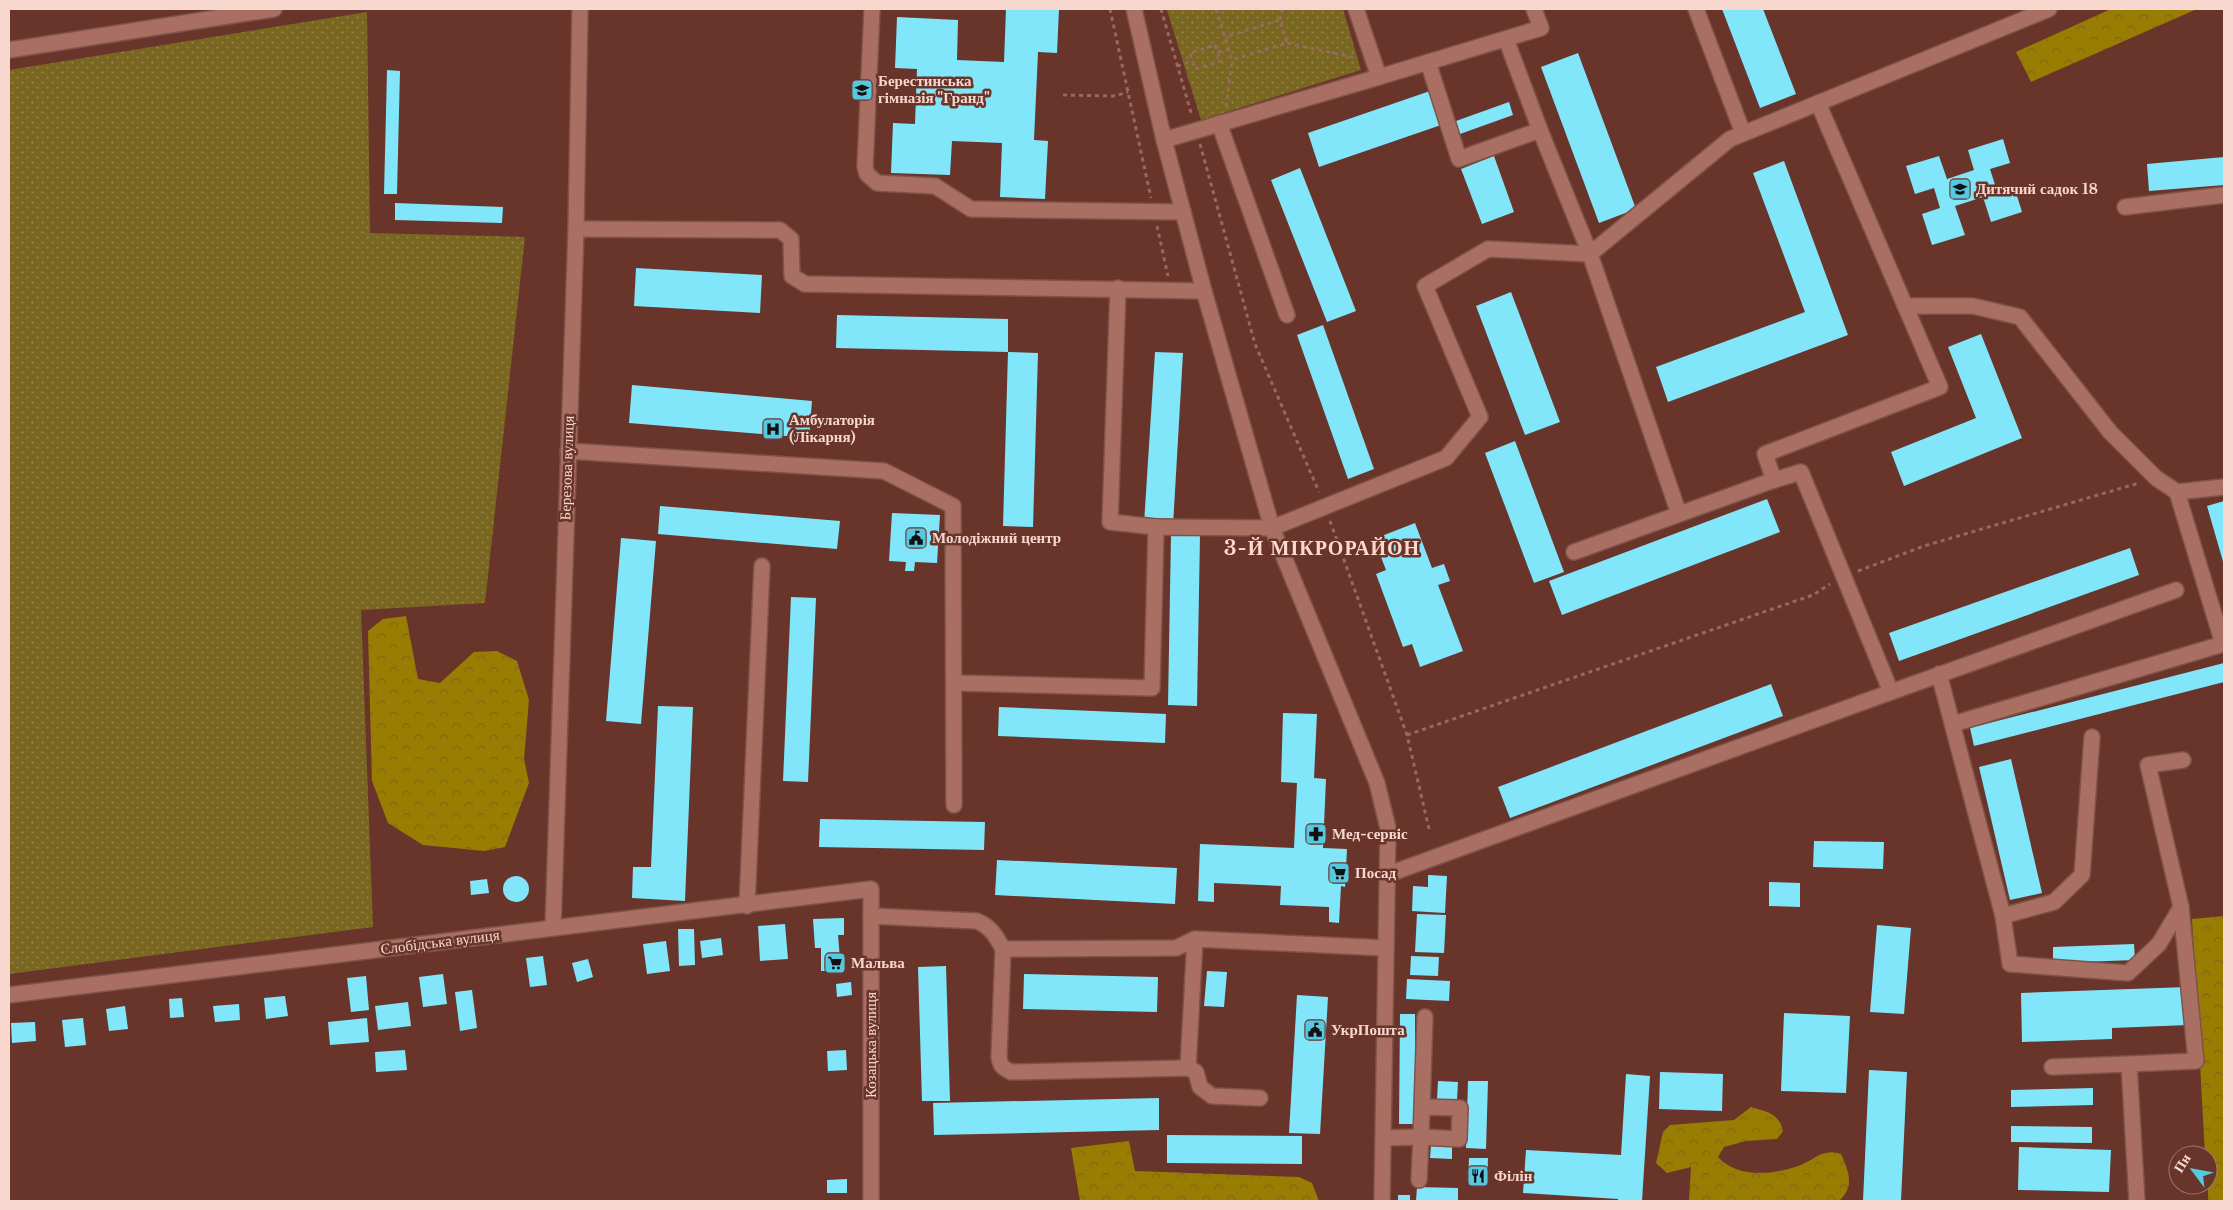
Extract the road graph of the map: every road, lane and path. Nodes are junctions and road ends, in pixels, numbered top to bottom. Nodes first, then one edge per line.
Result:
1 (274, 9) edge
2 (580, 9) edge
3 (872, 9) edge
4 (1110, 9) edge
5 (1161, 9) edge
6 (1216, 9) edge
7 (1282, 9) edge
8 (1356, 9) edge
9 (1534, 9) edge
10 (1696, 9) edge
11 (2049, 9) edge
12 (1137, 10) edge
13 (1280, 20) junction
14 (1225, 37) junction
15 (1506, 38) junction
16 (1287, 42) junction
17 (1229, 49) junction
18 (9, 50) edge
19 (1218, 52) junction
20 (1232, 60) junction
21 (1193, 61) junction
22 (1374, 62) junction
23 (1428, 62) junction
24 (1177, 66) junction
25 (1378, 77) junction
26 (1128, 92) junction
27 (1063, 95) dead end
28 (1818, 103) junction
29 (1221, 123) junction
30 (1196, 130) junction
31 (1540, 130) junction
32 (1743, 133) junction
33 (1164, 140) junction
34 (2224, 195) edge
35 (1153, 204) dead end
36 (2125, 206) dead end
37 (1183, 212) junction
38 (1157, 223) dead end
39 (576, 229) junction
40 (1590, 254) junction
41 (1118, 288) junction
42 (1171, 289) junction
43 (1204, 291) junction
44 (1905, 306) junction
45 (1287, 315) dead end
46 (568, 451) junction
47 (2156, 478) junction
48 (1774, 480) junction
49 (2224, 487) edge
50 (2177, 492) junction
51 (1326, 508) junction
52 (1679, 514) junction
53 (1156, 527) junction
54 (1272, 528) junction
55 (1574, 552) dead end
56 (762, 566) dead end
57 (1844, 576) junction
58 (2176, 590) dead end
59 (1939, 674) junction
60 (954, 683) junction
61 (1891, 692) junction
62 (1952, 724) junction
63 (1407, 735) junction
64 (2092, 737) dead end
65 (2183, 760) dead end
66 (954, 805) dead end
67 (1430, 833) dead end
68 (1389, 874) junction
69 (871, 889) joint
70 (747, 906) junction
71 (2181, 906) junction
72 (871, 916) junction
73 (2003, 916) junction
74 (553, 928) junction
75 (1195, 939) junction
76 (1386, 948) junction
77 (1003, 949) junction
78 (9, 996) edge
79 (1424, 1017) dead end
80 (2129, 1064) junction
81 (2052, 1067) dead end
82 (1188, 1068) junction
83 (1260, 1098) dead end
84 (1422, 1107) junction
85 (1421, 1137) junction
86 (1384, 1138) junction
87 (1419, 1180) dead end
88 (871, 1201) edge
89 (1382, 1201) edge
90 (2137, 1201) edge

1 - 18 street
2 - 39 street, Березова вулиця
3 - 37 street
4 - 26 path
5 - 24 path
6 - 14 path
7 - 13 path
8 - 22 street
9 - 15 street
10 - 32 street
11 - 28 street
12 - 33 street
13 - 14 path
13 - 16 path
14 - 17 path
15 - 23 street
15 - 31 street
16 - 20 path
16 - 22 path
17 - 19 path
17 - 20 path
19 - 21 path
19 - 21 path
20 - 29 path
21 - 24 path
22 - 25 street
23 - 25 street
23 - 31 street
24 - 30 path
25 - 29 street
26 - 27 path
26 - 35 path
28 - 32 street
28 - 44 street
29 - 30 street
29 - 45 street
30 - 33 street
30 - 51 path
31 - 40 street
32 - 40 street
33 - 37 street
34 - 36 street
37 - 43 street
38 - 42 path
39 - 41 street
39 - 46 street, Березова вулиця
40 - 51 street
40 - 52 street
41 - 42 street
41 - 53 street
42 - 43 street
43 - 54 street
44 - 47 street
44 - 48 street
46 - 60 street
46 - 74 street, Березова вулиця
47 - 50 street
47 - 57 path
48 - 52 street
48 - 57 street
49 - 50 street
50 - 62 street
51 - 54 street
51 - 63 path
52 - 55 street
53 - 54 street
53 - 60 street
54 - 68 street
56 - 70 street
57 - 61 street
57 - 63 path
58 - 59 street
59 - 61 street
59 - 62 street
60 - 66 street
61 - 68 street
62 - 73 street
63 - 67 path
64 - 73 street
65 - 71 street
68 - 76 street
69 - 70 street, Слобідська вулиця
69 - 72 street, Козацька вулиця
70 - 74 street, Слобідська вулиця
71 - 73 street
71 - 80 street
72 - 77 street
72 - 88 street, Козацька вулиця
74 - 78 street, Слобідська вулиця
75 - 76 street
75 - 77 street
75 - 82 street
76 - 86 street
77 - 82 street
79 - 84 street
80 - 81 street
80 - 90 street
82 - 83 street
84 - 85 street
84 - 85 street
85 - 86 street
85 - 87 street
86 - 89 street

